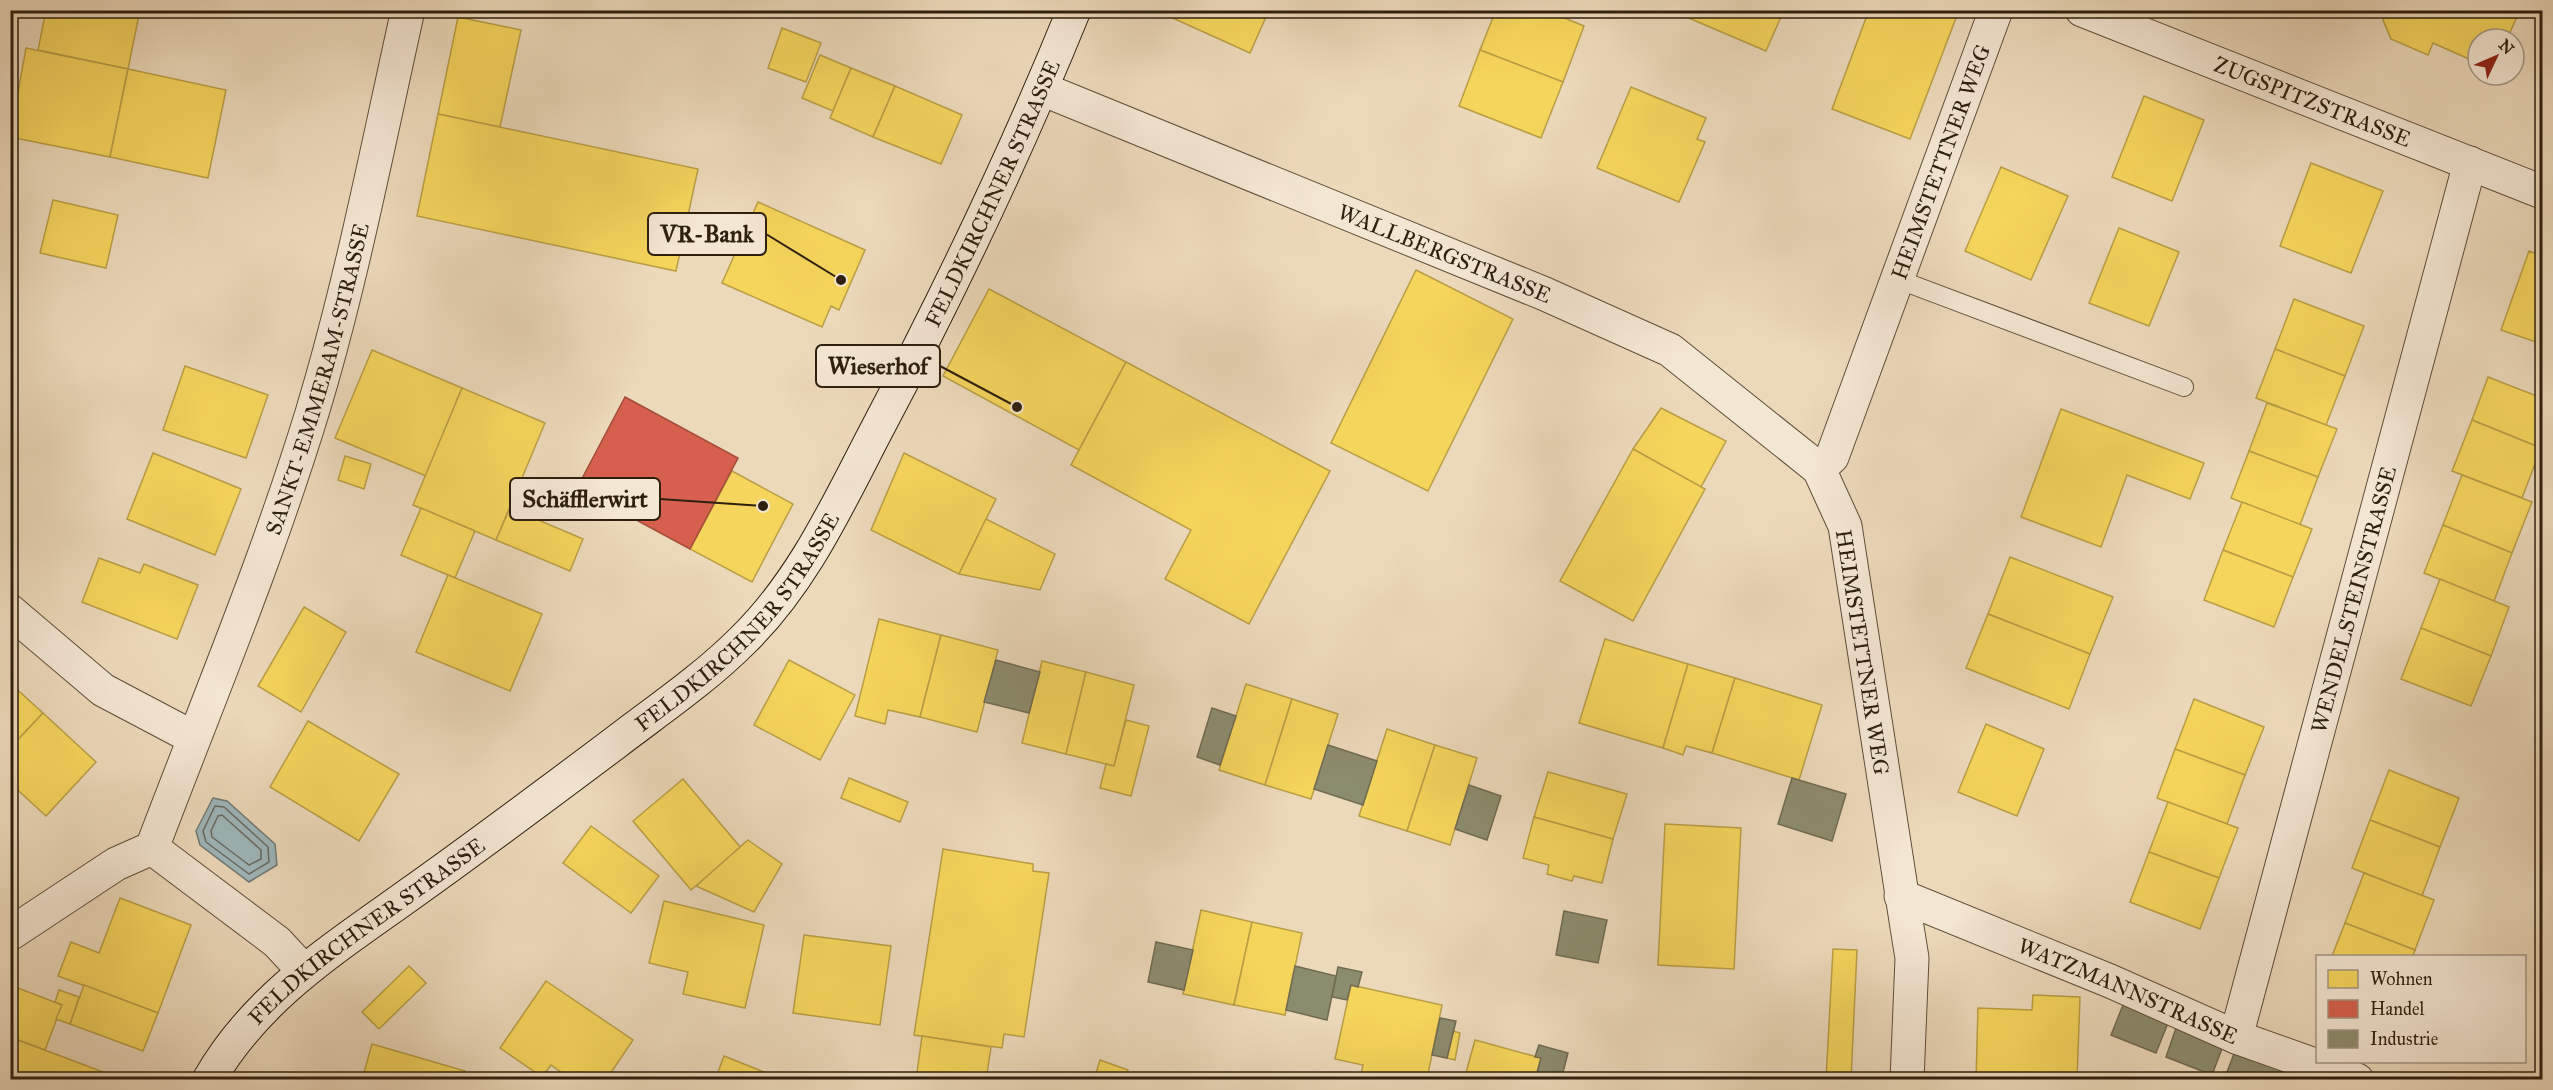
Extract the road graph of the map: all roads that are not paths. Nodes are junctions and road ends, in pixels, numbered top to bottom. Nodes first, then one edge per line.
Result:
1 (408, 10) edge
2 (1074, 10) edge
3 (1996, 10) edge
4 (2082, 10) edge
5 (1042, 89) junction
6 (2470, 163) junction
7 (2542, 192) edge
8 (1897, 279) junction
9 (2184, 387) dead end
10 (1819, 469) junction
11 (10, 611) edge
12 (194, 738) junction
13 (152, 848) junction
14 (1901, 896) junction
15 (10, 934) edge
16 (304, 971) junction
17 (2236, 1037) junction
18 (209, 1080) edge
19 (1907, 1080) edge
20 (2357, 1080) edge

1 - 12 street, SANKT-EMMERAM-STRASSE
2 - 5 street, FELDKIRCHNER STRASSE
3 - 8 street, HEIMSTETTNER WEG
4 - 6 street, ZUGSPITZSTRASSE
5 - 10 street, WALLBERGSTRASSE
5 - 16 street, FELDKIRCHNER STRASSE
6 - 7 street, ZUGSPITZSTRASSE
6 - 17 street, WENDELSTEINSTRASSE
8 - 9 lane
8 - 10 street, HEIMSTETTNER WEG
10 - 14 street, HEIMSTETTNER WEG
11 - 12 street
12 - 13 street, SANKT-EMMERAM-STRASSE
13 - 15 street
13 - 16 street
14 - 17 street, WATZMANNSTRASSE
14 - 19 street, HEIMSTETTNER WEG
16 - 18 street, FELDKIRCHNER STRASSE
17 - 20 street, WATZMANNSTRASSE

